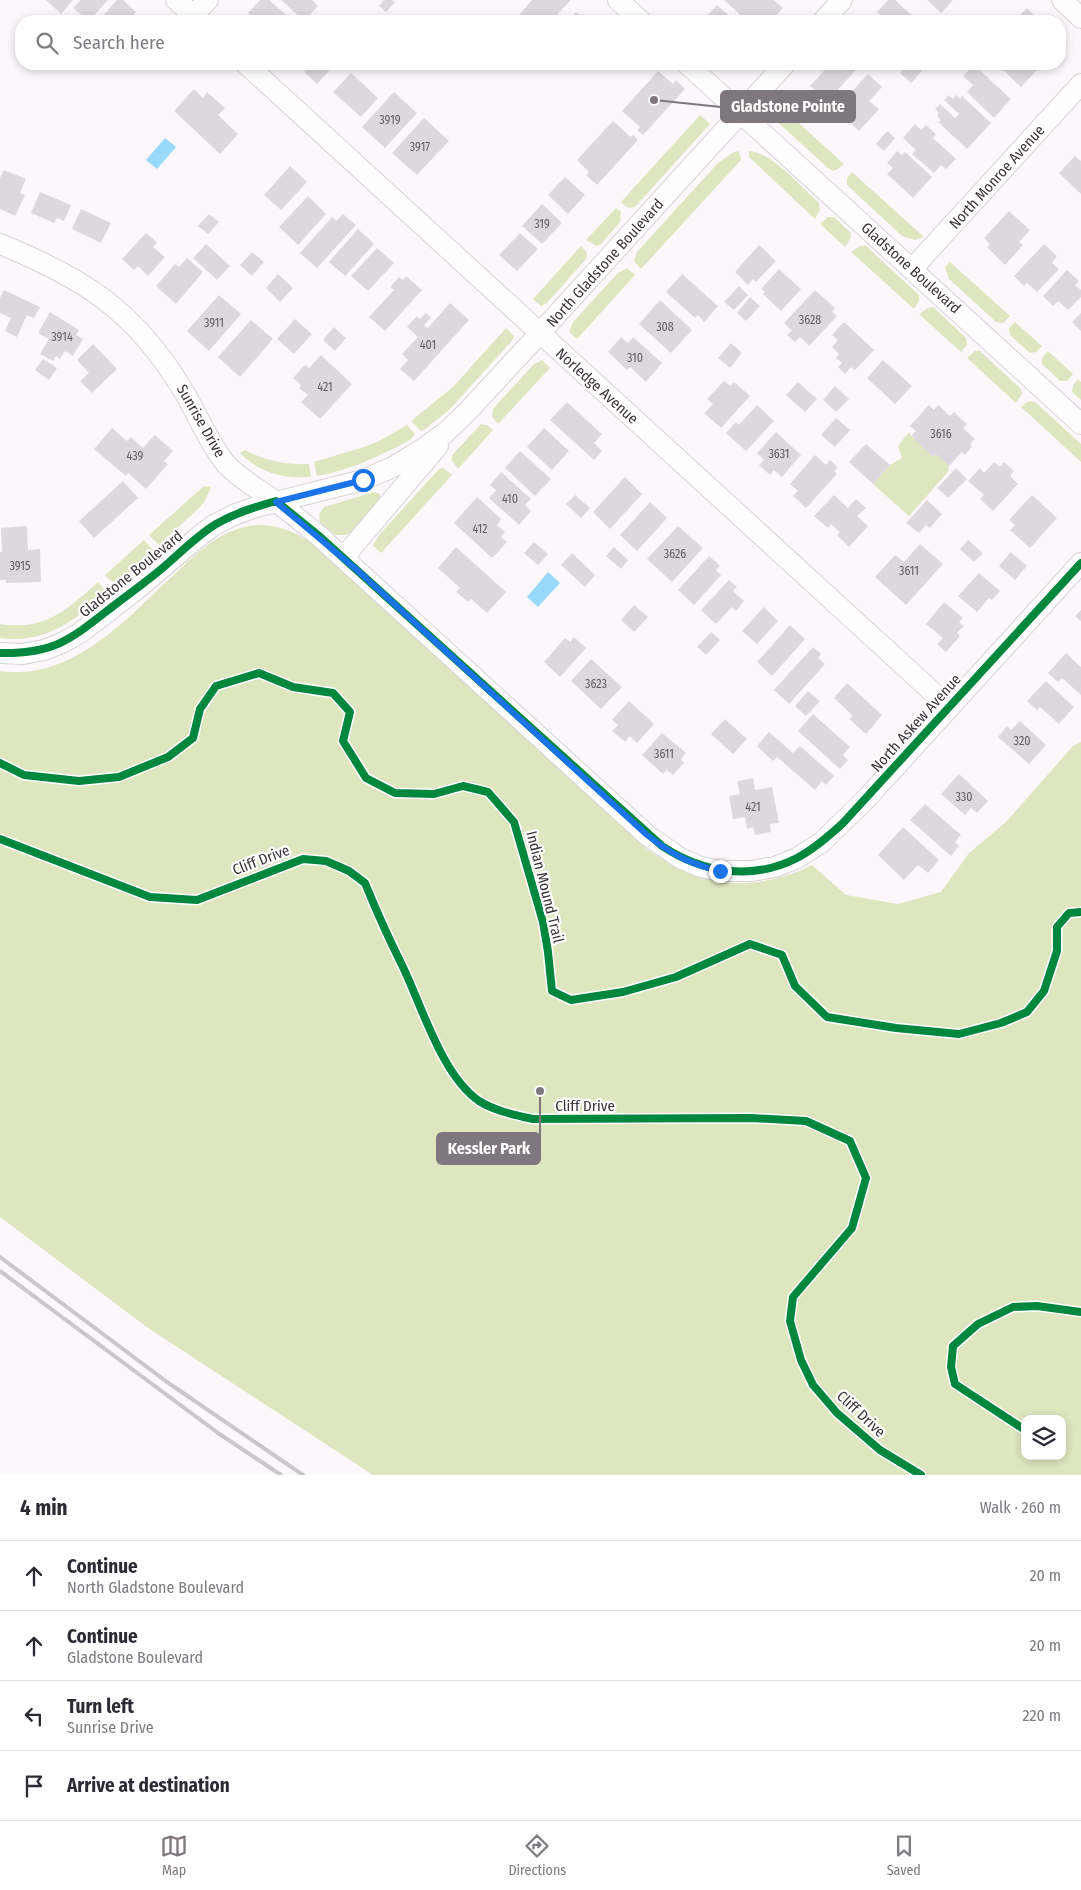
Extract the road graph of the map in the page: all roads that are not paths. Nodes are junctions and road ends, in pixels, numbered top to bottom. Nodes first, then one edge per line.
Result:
1 (176, 0) edge
2 (208, 0) edge
3 (618, 0) edge
4 (842, 0) edge
5 (1062, 0) edge
6 (193, 15) edge
7 (198, 15) edge
8 (635, 15) edge
9 (828, 15) edge
10 (1081, 18) edge
11 (253, 70) edge
12 (694, 70) edge
13 (780, 70) edge
14 (1081, 84) edge
15 (742, 113) junction
16 (0, 244) edge
17 (912, 269) junction
18 (540, 334) junction
19 (467, 412) junction
20 (1081, 424) edge
21 (321, 491) joint
22 (276, 502) junction
23 (343, 558) junction
24 (1081, 563) edge
25 (0, 653) edge
26 (950, 707) junction
27 (751, 871) joint

1 - 6 street
2 - 7 street
3 - 8 street
4 - 9 street
5 - 10 street
11 - 18 street, Norledge Avenue
12 - 15 street, Gladstone Boulevard
13 - 15 street, North Gladstone Boulevard
14 - 17 street, North Monroe Avenue
15 - 17 street, Gladstone Boulevard
15 - 18 street, North Gladstone Boulevard
16 - 22 street, Sunrise Drive
17 - 20 street, Gladstone Boulevard
18 - 19 street, North Gladstone Boulevard
18 - 26 street, Norledge Avenue
19 - 21 street, North Gladstone Boulevard
19 - 23 street, North Gladstone Boulevard
21 - 22 street, Gladstone Boulevard
22 - 23 street, Sunrise Drive
22 - 25 street, Gladstone Boulevard
23 - 27 street, Sunrise Drive
24 - 26 street, North Askew Avenue
26 - 27 street, North Askew Avenue

